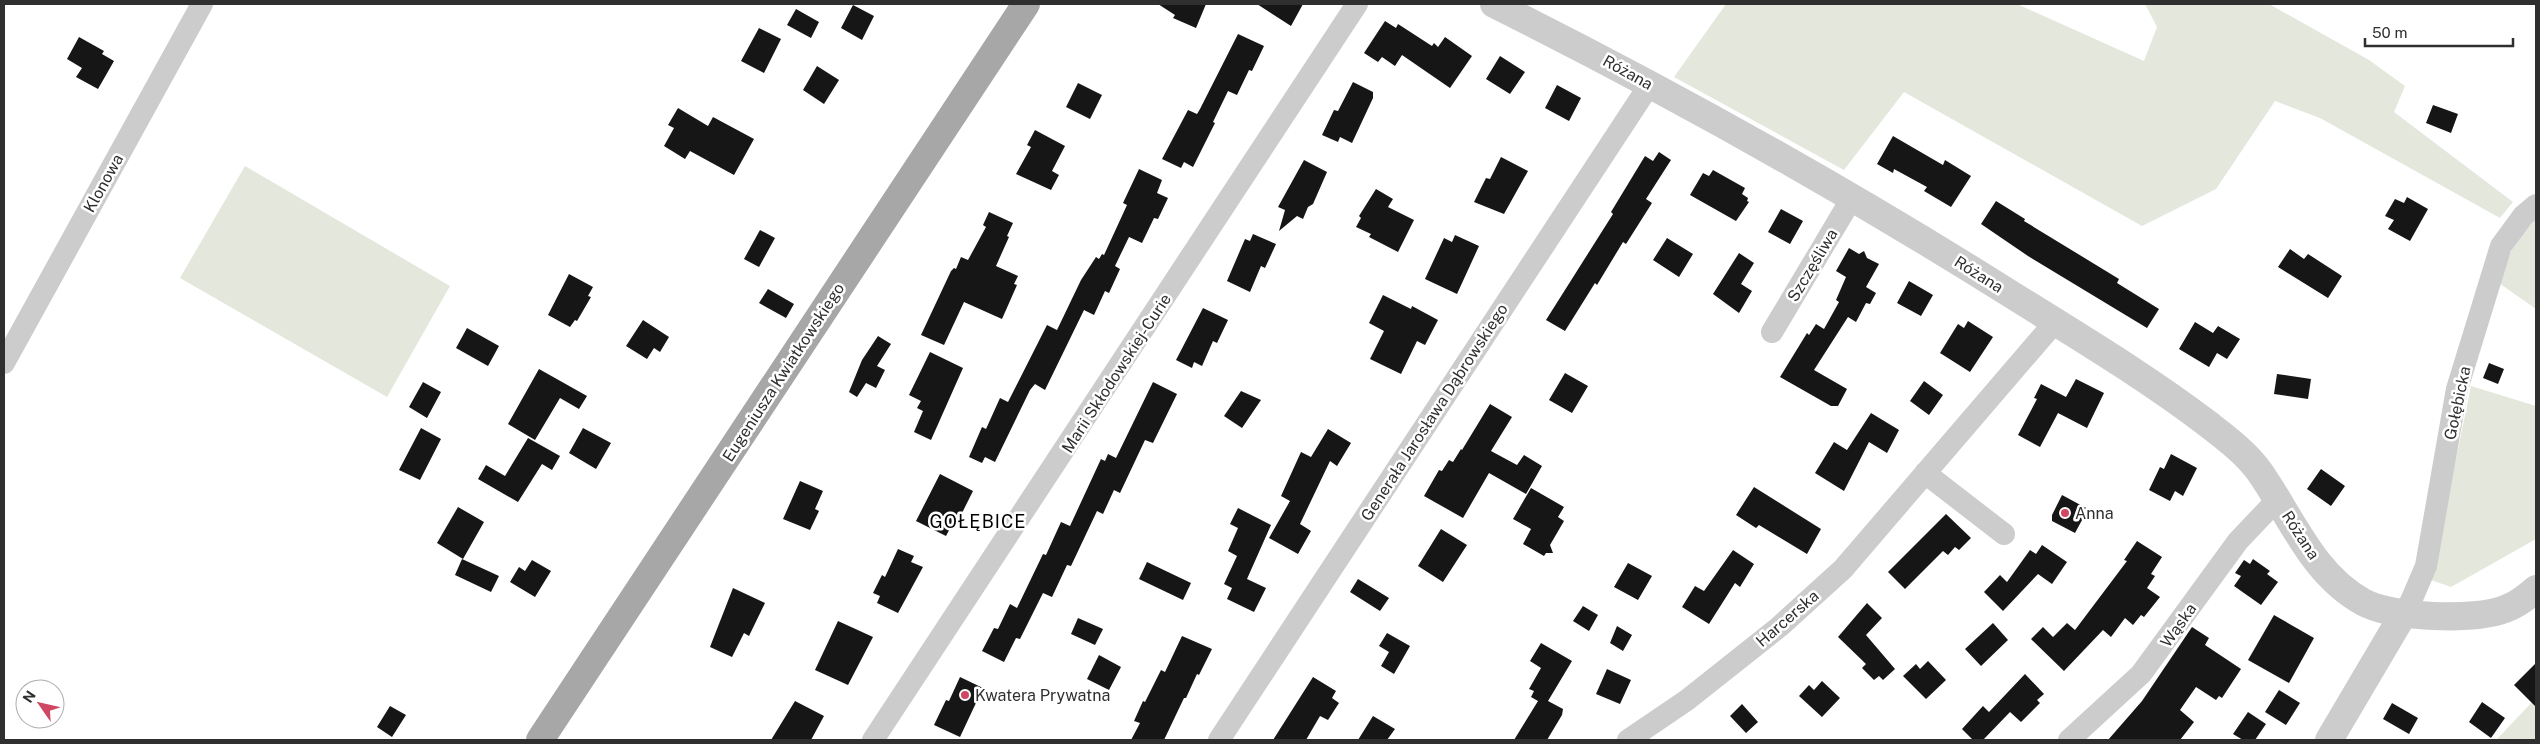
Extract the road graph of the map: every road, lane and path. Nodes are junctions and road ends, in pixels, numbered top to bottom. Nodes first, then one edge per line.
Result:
1 (202, 4) edge
2 (1026, 4) edge
3 (1357, 4) edge
4 (1494, 4) edge
5 (1650, 84) junction
6 (1852, 198) junction
7 (2536, 204) edge
8 (2055, 322) junction
9 (1772, 332) dead end
10 (4, 362) edge
11 (1925, 473) junction
12 (2277, 500) junction
13 (2004, 534) dead end
14 (2536, 589) edge
15 (2404, 612) junction
16 (540, 740) edge
17 (873, 740) edge
18 (1219, 740) edge
19 (1628, 740) edge
20 (2068, 740) edge
21 (2329, 740) edge

1 - 10 street, Klonowa
2 - 16 main road, Eugeniusza Kwiatkowskiego
3 - 17 street, Marii Skłodowskiej-Curie
4 - 5 street, Różana
5 - 6 street, Różana
5 - 18 street, Generała Jarosława Dąbrowskiego
6 - 8 street, Różana
6 - 9 street, Szczęśliwa
7 - 15 street, Gołębicka
8 - 11 street, Harcerska
8 - 12 street, Różana
11 - 13 street
11 - 19 street, Harcerska
12 - 15 street, Różana
12 - 20 street, Wąska
14 - 15 street, Różana
15 - 21 street

